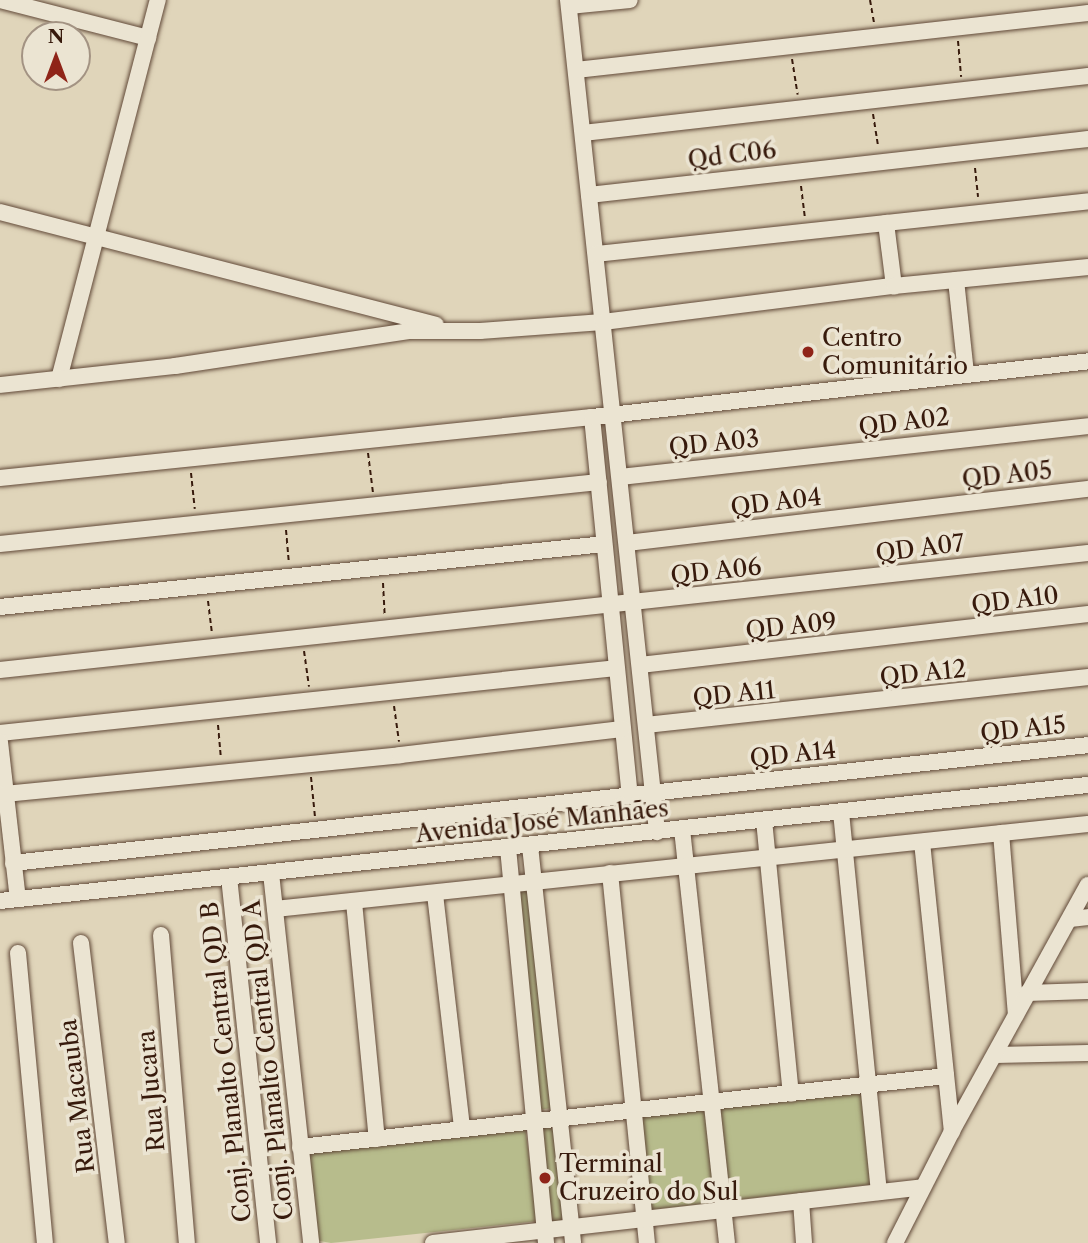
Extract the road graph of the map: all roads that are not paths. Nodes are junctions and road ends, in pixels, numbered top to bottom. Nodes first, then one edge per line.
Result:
1 (0, 0) edge
2 (158, 0) edge
3 (630, 0) edge
4 (569, 3) edge
5 (55, 7) edge
6 (1088, 13) edge
7 (148, 38) junction
8 (576, 70) junction
9 (1088, 76) edge
10 (583, 133) junction
11 (1088, 139) edge
12 (589, 195) junction
13 (1088, 201) edge
14 (0, 212) edge
15 (886, 223) junction
16 (97, 236) junction
17 (596, 254) junction
18 (1088, 267) edge
19 (956, 280) junction
20 (894, 286) junction
21 (603, 322) junction
22 (456, 330) junction
23 (1088, 361) edge
24 (966, 374) junction
25 (59, 379) junction
26 (0, 385) edge
27 (805, 393) joint
28 (614, 414) junction
29 (592, 417) junction
30 (1088, 426) edge
31 (813, 455) joint
32 (620, 477) junction
33 (0, 478) edge
34 (599, 482) junction
35 (1088, 489) edge
36 (931, 505) joint
37 (627, 543) junction
38 (0, 544) edge
39 (604, 544) junction
40 (1088, 553) edge
41 (827, 582) joint
42 (633, 603) junction
43 (611, 606) junction
44 (0, 607) edge
45 (1088, 614) edge
46 (947, 631) joint
47 (640, 665) junction
48 (616, 668) junction
49 (0, 670) edge
50 (1088, 677) edge
51 (825, 707) joint
52 (646, 726) junction
53 (622, 729) junction
54 (0, 733) edge
55 (0, 742) edge
56 (1088, 745) edge
57 (962, 759) joint
58 (1088, 785) edge
59 (653, 792) junction
60 (5, 794) junction
61 (630, 796) junction
62 (841, 812) junction
63 (764, 820) junction
64 (1088, 824) edge
65 (682, 829) junction
66 (657, 832) junction
67 (1001, 833) junction
68 (922, 842) junction
69 (530, 846) junction
70 (508, 848) junction
71 (844, 850) junction
72 (768, 859) junction
73 (13, 863) junction
74 (686, 865) junction
75 (271, 873) junction
76 (610, 873) junction
77 (229, 877) junction
78 (534, 883) junction
79 (512, 884) junction
80 (1088, 885) edge
81 (435, 894) junction
82 (18, 899) junction
83 (0, 901) edge
84 (354, 902) junction
85 (275, 909) junction
86 (1088, 917) edge
87 (1070, 919) junction
88 (160, 935) dead end
89 (81, 943) dead end
90 (18, 953) dead end
91 (1088, 991) edge
92 (1027, 993) junction
93 (1016, 1014) junction
94 (1088, 1053) edge
95 (995, 1055) junction
96 (946, 1076) junction
97 (867, 1085) junction
98 (791, 1094) junction
99 (711, 1102) junction
100 (632, 1111) junction
101 (559, 1119) junction
102 (534, 1122) junction
103 (462, 1128) junction
104 (952, 1131) junction
105 (377, 1139) junction
106 (300, 1147) junction
107 (923, 1187) junction
108 (879, 1192) junction
109 (801, 1201) junction
110 (723, 1210) junction
111 (644, 1219) junction
112 (572, 1235) edge
113 (545, 1237) edge
114 (471, 1241) edge
115 (45, 1243) edge
116 (117, 1243) edge
117 (187, 1243) edge
118 (268, 1243) edge
119 (310, 1243) edge
120 (433, 1243) edge
121 (647, 1243) edge
122 (727, 1243) edge
123 (804, 1243) edge
124 (895, 1243) edge

1 - 5 street
2 - 7 street
3 - 4 street
4 - 8 street
5 - 7 street
6 - 8 street
7 - 16 street
8 - 10 street
9 - 10 street
10 - 12 street
11 - 12 street, Qd C06
12 - 17 street
13 - 15 street
14 - 16 street
15 - 17 street
15 - 20 street
16 - 22 street
16 - 25 street
17 - 21 street
18 - 19 street
19 - 20 street
19 - 24 street
20 - 21 street
21 - 22 street
21 - 28 street
22 - 25 street
23 - 24 street, QD A02
24 - 27 street, QD A02
25 - 26 street
27 - 28 street, QD A03
28 - 29 street, QD A03
28 - 32 street
29 - 33 street, QD A03
29 - 34 street
30 - 31 street, QD A02
31 - 32 street, QD A03
32 - 37 street
34 - 38 street
34 - 39 street
35 - 36 street, QD A05
36 - 37 street, QD A04
37 - 42 street
39 - 43 street
39 - 44 street
40 - 41 street, QD A07
41 - 42 street, QD A06
42 - 43 street, QD A06
42 - 47 street
43 - 48 street
43 - 49 street, QD A06
45 - 46 street, QD A10
46 - 47 street, QD A09
47 - 52 street
48 - 53 street
48 - 54 street
50 - 51 street, QD A12
51 - 52 street, QD A11
52 - 59 street
53 - 60 street
53 - 61 street
55 - 60 street
56 - 57 street, QD A15
57 - 59 street, QD A14
58 - 62 street, Avenida José Manhães
59 - 61 street, QD A14
59 - 66 street
60 - 73 street
61 - 73 street, QD A14
62 - 63 street, Avenida José Manhães
62 - 71 street
63 - 65 street, Avenida José Manhães
63 - 72 street
64 - 67 street
65 - 66 street, Avenida José Manhães
65 - 74 street
66 - 69 street, Avenida José Manhães
67 - 68 street
67 - 93 street
68 - 71 street
68 - 96 street
69 - 70 street, Avenida José Manhães
69 - 78 street
70 - 75 street, Avenida José Manhães
70 - 79 street
71 - 72 street
71 - 97 street
72 - 74 street
72 - 98 street
73 - 82 street
74 - 76 street
74 - 99 street
75 - 77 street, Avenida José Manhães
75 - 85 street, Conj. Planalto Central QD A
76 - 78 street
76 - 100 street
77 - 82 street, Avenida José Manhães
77 - 118 street, Conj. Planalto Central QD B
78 - 79 street
78 - 101 street
79 - 81 street
79 - 102 street
80 - 87 street
81 - 84 street
81 - 103 street
82 - 83 street, Avenida José Manhães
84 - 85 street
84 - 105 street
85 - 106 street, Conj. Planalto Central QD A
86 - 87 street
87 - 92 street
88 - 117 street, Rua Jucara
89 - 116 street, Rua Macauba
90 - 115 street
91 - 92 street
92 - 93 street
93 - 95 street
94 - 95 street
95 - 104 street
96 - 97 street
96 - 104 street
97 - 98 street
97 - 108 street
98 - 99 street
99 - 100 street
99 - 110 street
100 - 101 street
100 - 111 street
101 - 102 street
101 - 112 street
102 - 103 street
102 - 113 street
103 - 105 street
104 - 107 street
105 - 106 street
106 - 119 street, Conj. Planalto Central QD A
107 - 108 street
107 - 124 street
108 - 109 street
109 - 110 street
109 - 123 street
110 - 111 street
110 - 122 street
111 - 112 street
111 - 121 street
112 - 113 street
113 - 114 street
114 - 120 street

